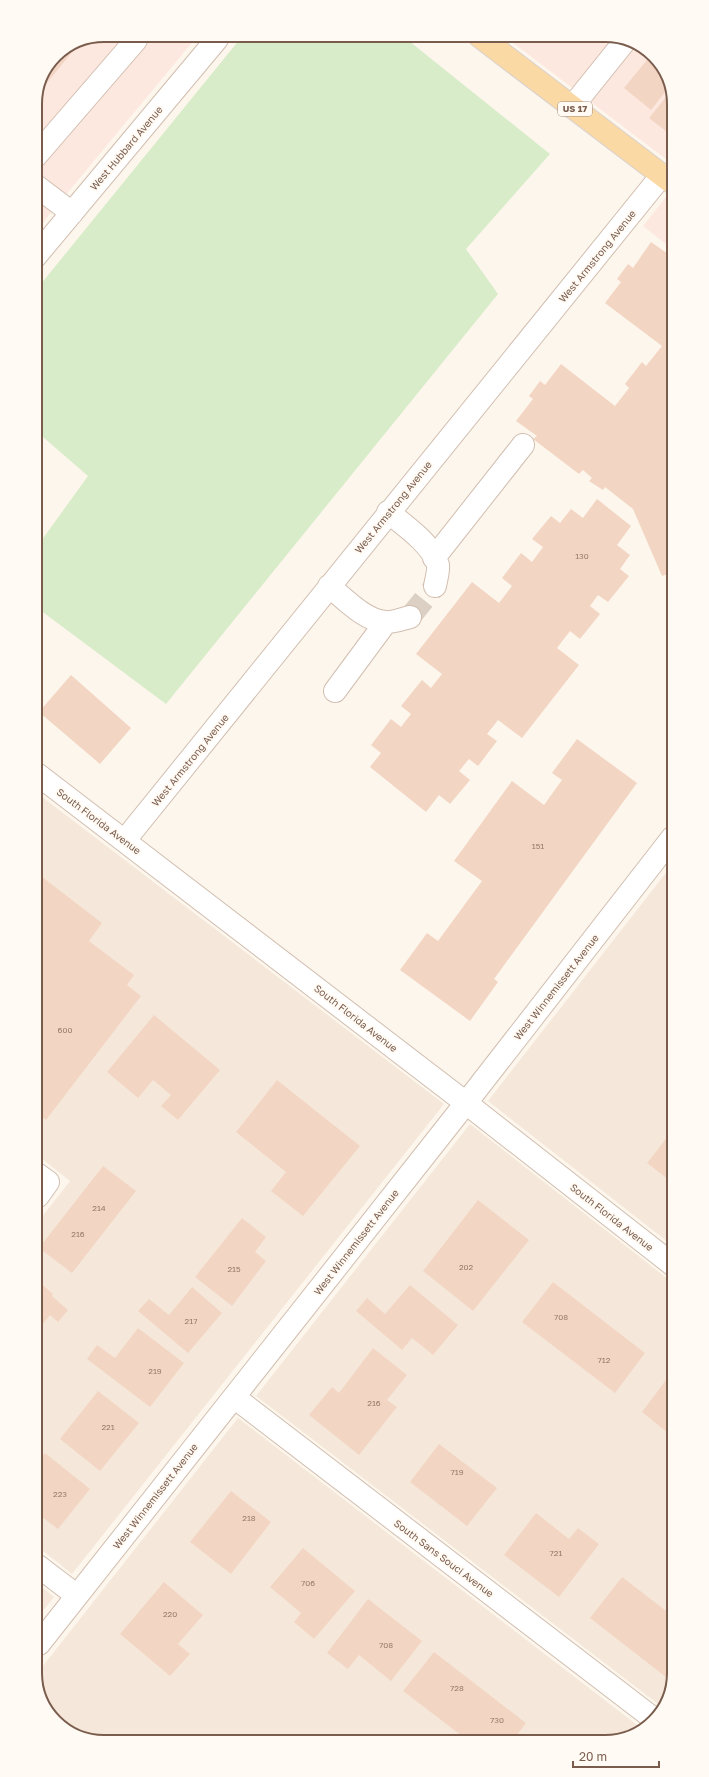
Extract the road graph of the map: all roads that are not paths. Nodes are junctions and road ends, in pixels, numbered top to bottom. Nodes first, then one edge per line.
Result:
1 (134, 42) edge
2 (214, 42) edge
3 (487, 42) edge
4 (622, 44) edge
5 (572, 107) junction
6 (42, 150) edge
7 (666, 179) edge
8 (42, 190) edge
9 (72, 213) junction
10 (42, 250) edge
11 (523, 445) dead end
12 (388, 512) junction
13 (434, 558) junction
14 (329, 586) junction
15 (434, 586) tunnel mouth
16 (410, 618) tunnel mouth
17 (386, 622) junction
18 (335, 691) dead end
19 (42, 778) edge
20 (125, 840) junction
21 (667, 844) edge
22 (466, 1103) junction
23 (667, 1260) edge
24 (234, 1397) junction
25 (42, 1569) edge
26 (76, 1596) junction
27 (42, 1639) edge
28 (649, 1716) edge

1 - 6 street
2 - 9 street, West Hubbard Avenue
3 - 5 main road, US 17
4 - 5 street
5 - 7 main road, US 17
7 - 12 street, West Armstrong Avenue
8 - 9 street
9 - 10 street, West Hubbard Avenue
11 - 13 street
12 - 13 street
12 - 14 street, West Armstrong Avenue
13 - 15 street
14 - 17 street
14 - 20 street, West Armstrong Avenue
16 - 17 street
17 - 18 street
19 - 20 street, South Florida Avenue
20 - 22 street, South Florida Avenue
21 - 22 street, West Winnemissett Avenue
22 - 23 street, South Florida Avenue
22 - 24 street, West Winnemissett Avenue
24 - 26 street, West Winnemissett Avenue
24 - 28 street, South Sans Souci Avenue
25 - 26 street
26 - 27 street, West Winnemissett Avenue

